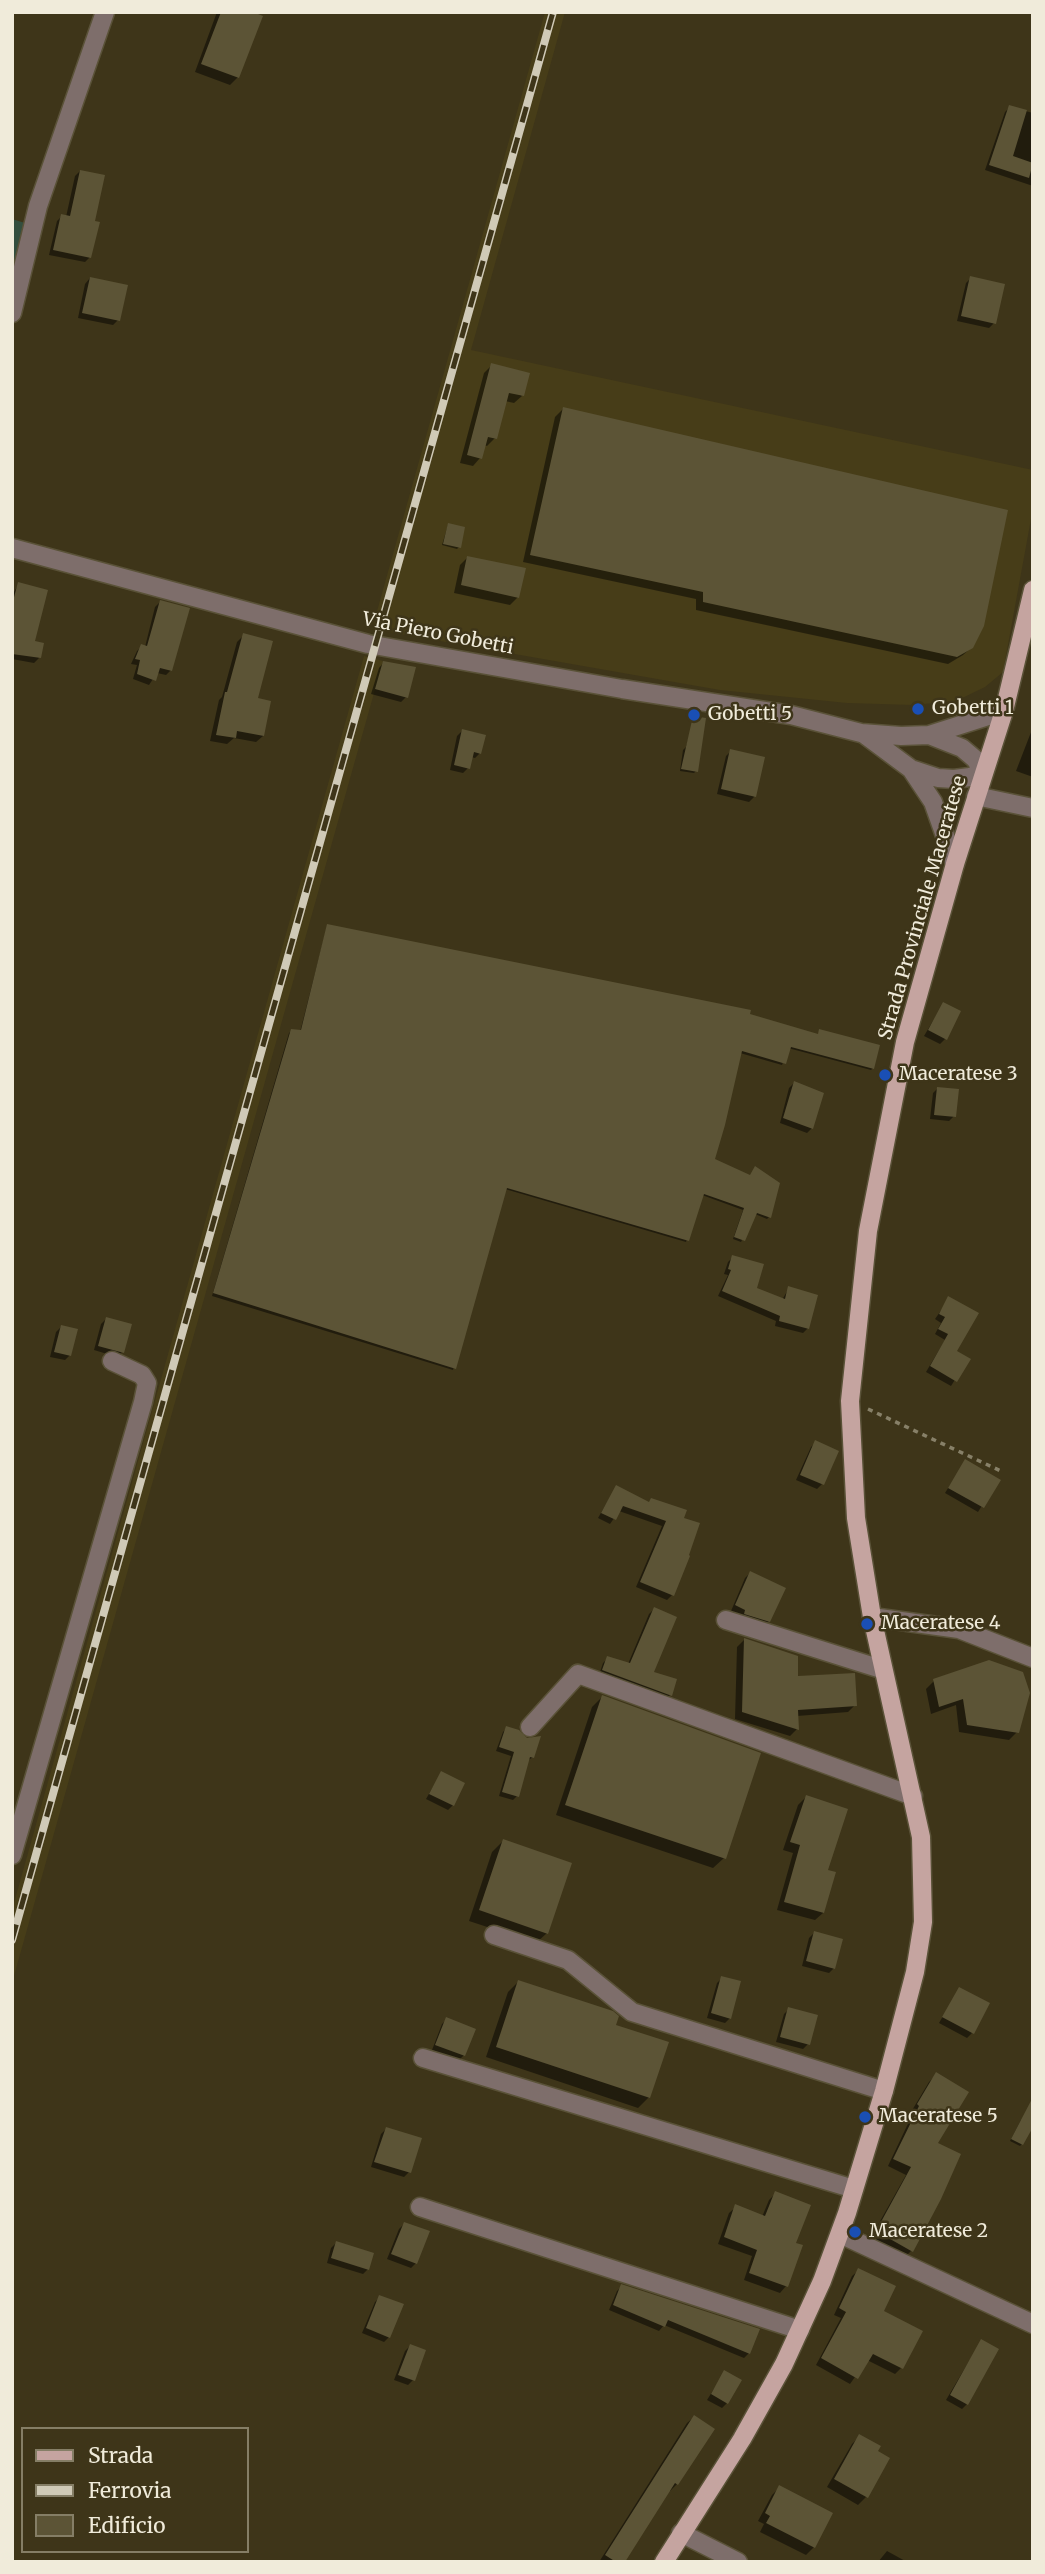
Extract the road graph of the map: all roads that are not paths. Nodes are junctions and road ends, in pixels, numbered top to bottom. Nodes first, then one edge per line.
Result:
1 (105, 12) edge
2 (12, 313) edge
3 (12, 548) edge
4 (1033, 590) edge
5 (1004, 711) junction
6 (861, 733) junction
7 (929, 735) junction
8 (911, 769) junction
9 (984, 772) junction
10 (976, 796) junction
11 (1033, 808) edge
12 (955, 864) junction
13 (112, 1361) dead end
14 (872, 1617) junction
15 (726, 1620) dead end
16 (1033, 1658) edge
17 (881, 1669) junction
18 (530, 1727) dead end
19 (913, 1796) junction
20 (12, 1855) edge
21 (494, 1935) dead end
22 (423, 2058) dead end
23 (884, 2091) junction
24 (854, 2189) junction
25 (420, 2207) dead end
26 (840, 2234) junction
27 (1033, 2324) edge
28 (800, 2330) junction
29 (681, 2533) junction
30 (664, 2562) edge
31 (738, 2562) edge

1 - 2 street
3 - 6 street, Via Piero Gobetti
4 - 5 main road, Strada Provinciale Maceratese
5 - 7 street
5 - 9 main road, Strada Provinciale Maceratese
6 - 7 street
6 - 8 street
7 - 9 street
8 - 9 street
8 - 12 street
9 - 10 main road, Strada Provinciale Maceratese
10 - 11 street
10 - 12 main road, Strada Provinciale Maceratese
12 - 14 main road, Strada Provinciale Maceratese
13 - 20 street
14 - 16 street
14 - 17 main road, Strada Provinciale Maceratese
15 - 17 street
17 - 19 main road, Strada Provinciale Maceratese
18 - 19 street
19 - 23 main road, Strada Provinciale Maceratese
21 - 23 street
22 - 24 street
23 - 24 main road, Strada Provinciale Maceratese
24 - 26 main road, Strada Provinciale Maceratese
25 - 28 street
26 - 27 street
26 - 28 main road, Strada Provinciale Maceratese
28 - 29 main road, Strada Provinciale Maceratese
29 - 30 main road, Strada Provinciale Maceratese
29 - 31 street

